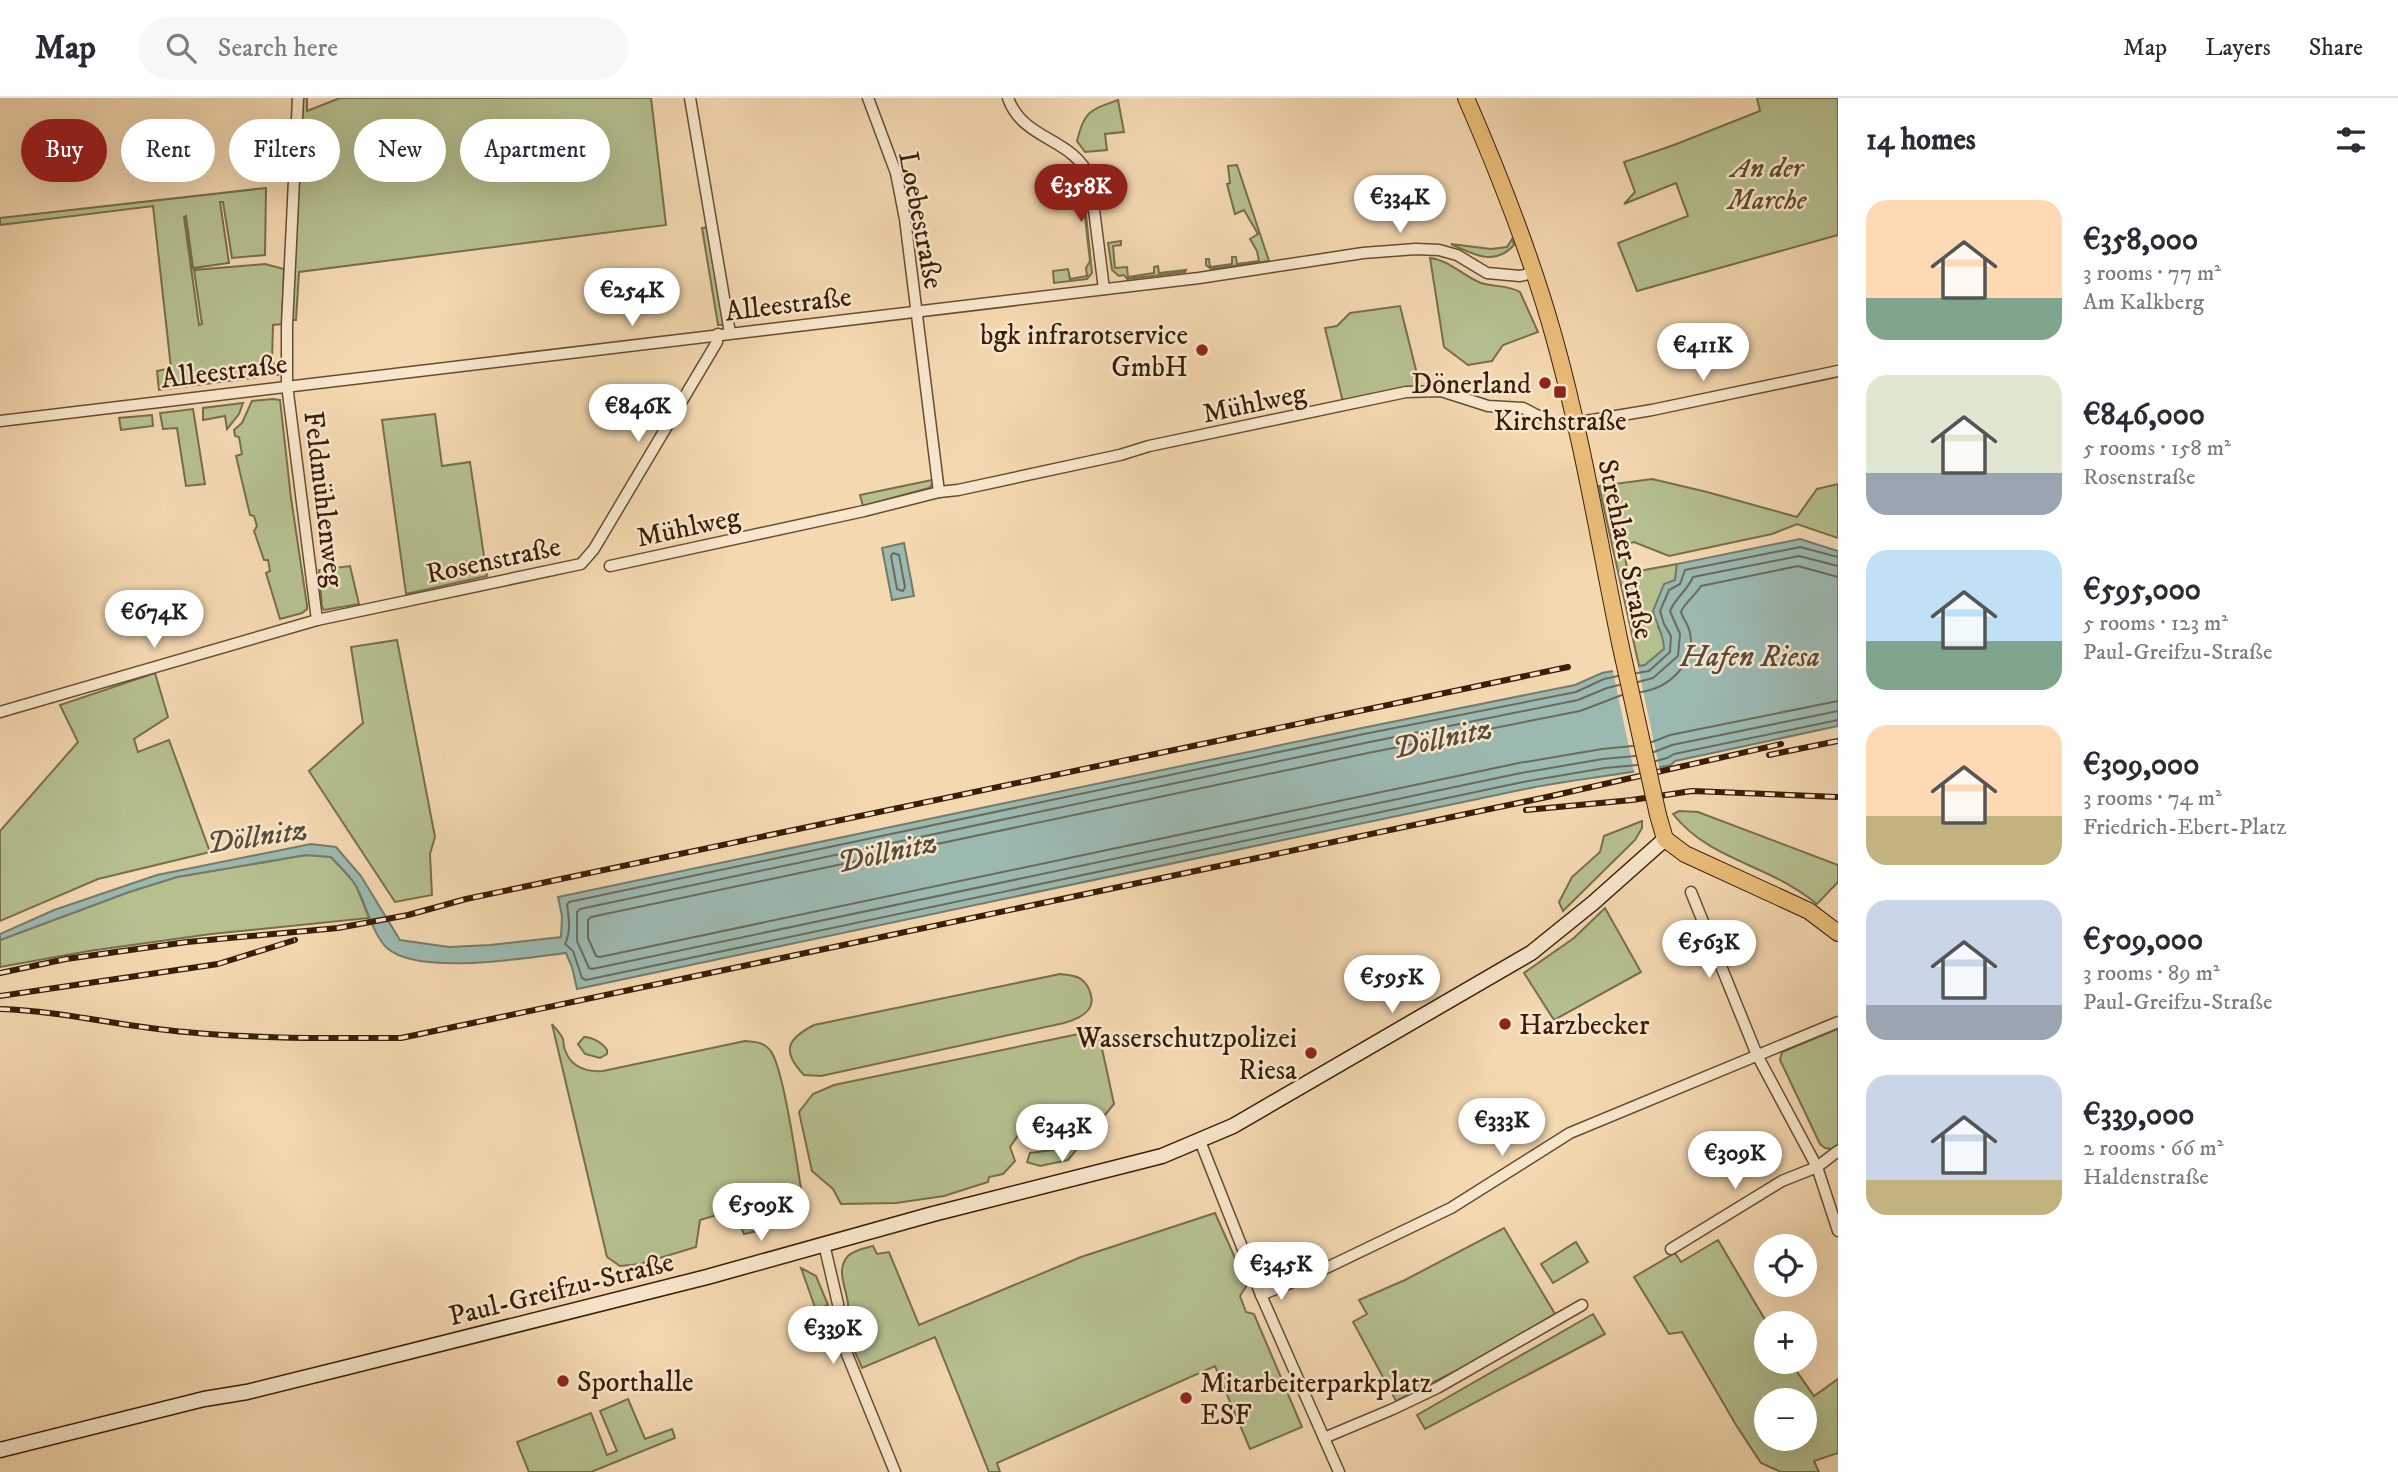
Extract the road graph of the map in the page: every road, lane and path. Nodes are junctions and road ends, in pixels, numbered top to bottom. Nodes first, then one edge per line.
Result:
1 (298, 98) edge
2 (690, 98) edge
3 (868, 98) edge
4 (1008, 98) edge
5 (1466, 98) edge
6 (1533, 273) junction
7 (1104, 289) junction
8 (916, 311) junction
9 (730, 333) junction
10 (718, 334) junction
11 (1838, 371) edge
12 (287, 385) junction
13 (0, 421) edge
14 (1575, 424) junction
15 (939, 492) junction
16 (610, 566) dead end
17 (317, 620) junction
18 (0, 712) edge
19 (1665, 839) junction
20 (1691, 892) dead end
21 (1838, 933) edge
22 (1838, 1022) edge
23 (1757, 1055) junction
24 (1200, 1141) junction
25 (1838, 1151) edge
26 (1817, 1167) junction
27 (1838, 1230) edge
28 (824, 1244) junction
29 (1671, 1249) dead end
30 (1261, 1295) junction
31 (1582, 1305) dead end
32 (1324, 1438) junction
33 (0, 1450) edge
34 (895, 1472) edge
35 (1339, 1472) edge

1 - 12 street, Feldmühlenweg
2 - 9 street
3 - 8 street, Loebestraße
4 - 7 street
5 - 6 main road, Strehlaer Straße
6 - 7 street, Alleestraße
6 - 14 main road, Strehlaer Straße
7 - 8 street, Alleestraße
8 - 9 street, Alleestraße
8 - 15 street
9 - 10 street, Alleestraße
10 - 12 street, Alleestraße
10 - 17 street, Rosenstraße
11 - 14 street
12 - 13 street, Alleestraße
12 - 17 street, Feldmühlenweg
14 - 15 street, Mühlweg
14 - 19 main road, Strehlaer Straße, bridge
15 - 16 street, Mühlweg
17 - 18 street, Rosenstraße
19 - 21 main road
19 - 24 main road, Paul-Greifzu-Straße
20 - 23 street
22 - 23 street
23 - 26 street
23 - 30 street
24 - 28 main road, Paul-Greifzu-Straße
24 - 30 street
25 - 26 street
26 - 27 street
26 - 29 street
28 - 33 main road, Paul-Greifzu-Straße
28 - 34 street
30 - 32 street
31 - 32 street
32 - 35 street

